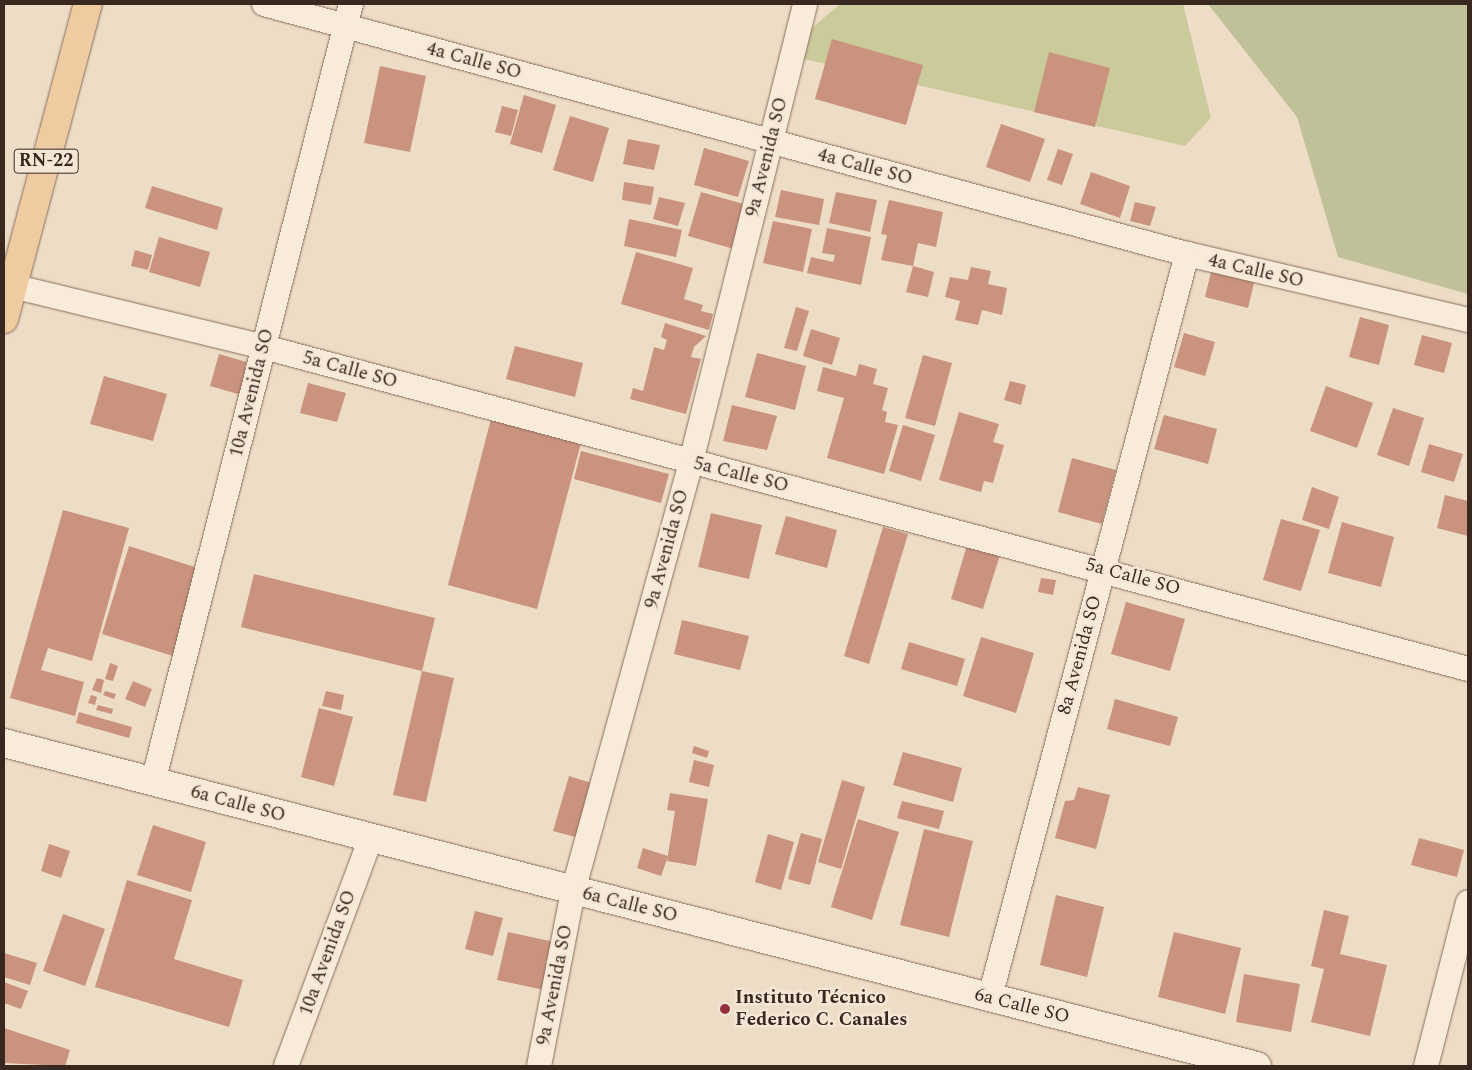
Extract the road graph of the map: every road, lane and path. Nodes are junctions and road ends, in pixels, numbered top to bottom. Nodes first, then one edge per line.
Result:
1 (88, 4) edge
2 (264, 4) edge
3 (805, 4) edge
4 (348, 15) edge
5 (771, 141) junction
6 (1187, 254) junction
7 (12, 286) junction
8 (4, 319) edge
9 (1468, 320) edge
10 (264, 347) junction
11 (691, 462) junction
12 (1103, 569) junction
13 (1468, 669) edge
14 (4, 743) edge
15 (154, 782) junction
16 (370, 840) junction
17 (573, 891) junction
18 (1468, 902) edge
19 (990, 997) junction
20 (286, 1066) edge
21 (539, 1066) edge
22 (1257, 1066) edge
23 (1426, 1066) edge

1 - 7 main road, RN-22
2 - 4 street, 4a Calle SO
3 - 5 street, 9a Avenida SO
4 - 5 street, 4a Calle SO
4 - 10 street, 10a Avenida SO
5 - 6 street, 4a Calle SO
5 - 11 street, 9a Avenida SO
6 - 9 street, 4a Calle SO
6 - 12 street, 8a Avenida SO
7 - 8 main road, RN-22
7 - 10 street, 5a Calle SO
10 - 11 street, 5a Calle SO
10 - 15 street, 10a Avenida SO
11 - 12 street, 5a Calle SO
11 - 17 street, 9a Avenida SO
12 - 13 street, 5a Calle SO
12 - 19 street, 8a Avenida SO
14 - 15 street, 6a Calle SO
15 - 16 street, 6a Calle SO
16 - 17 street, 6a Calle SO
16 - 20 street, 10a Avenida SO
17 - 19 street, 6a Calle SO
17 - 21 street, 9a Avenida SO
18 - 23 street
19 - 22 street, 6a Calle SO

